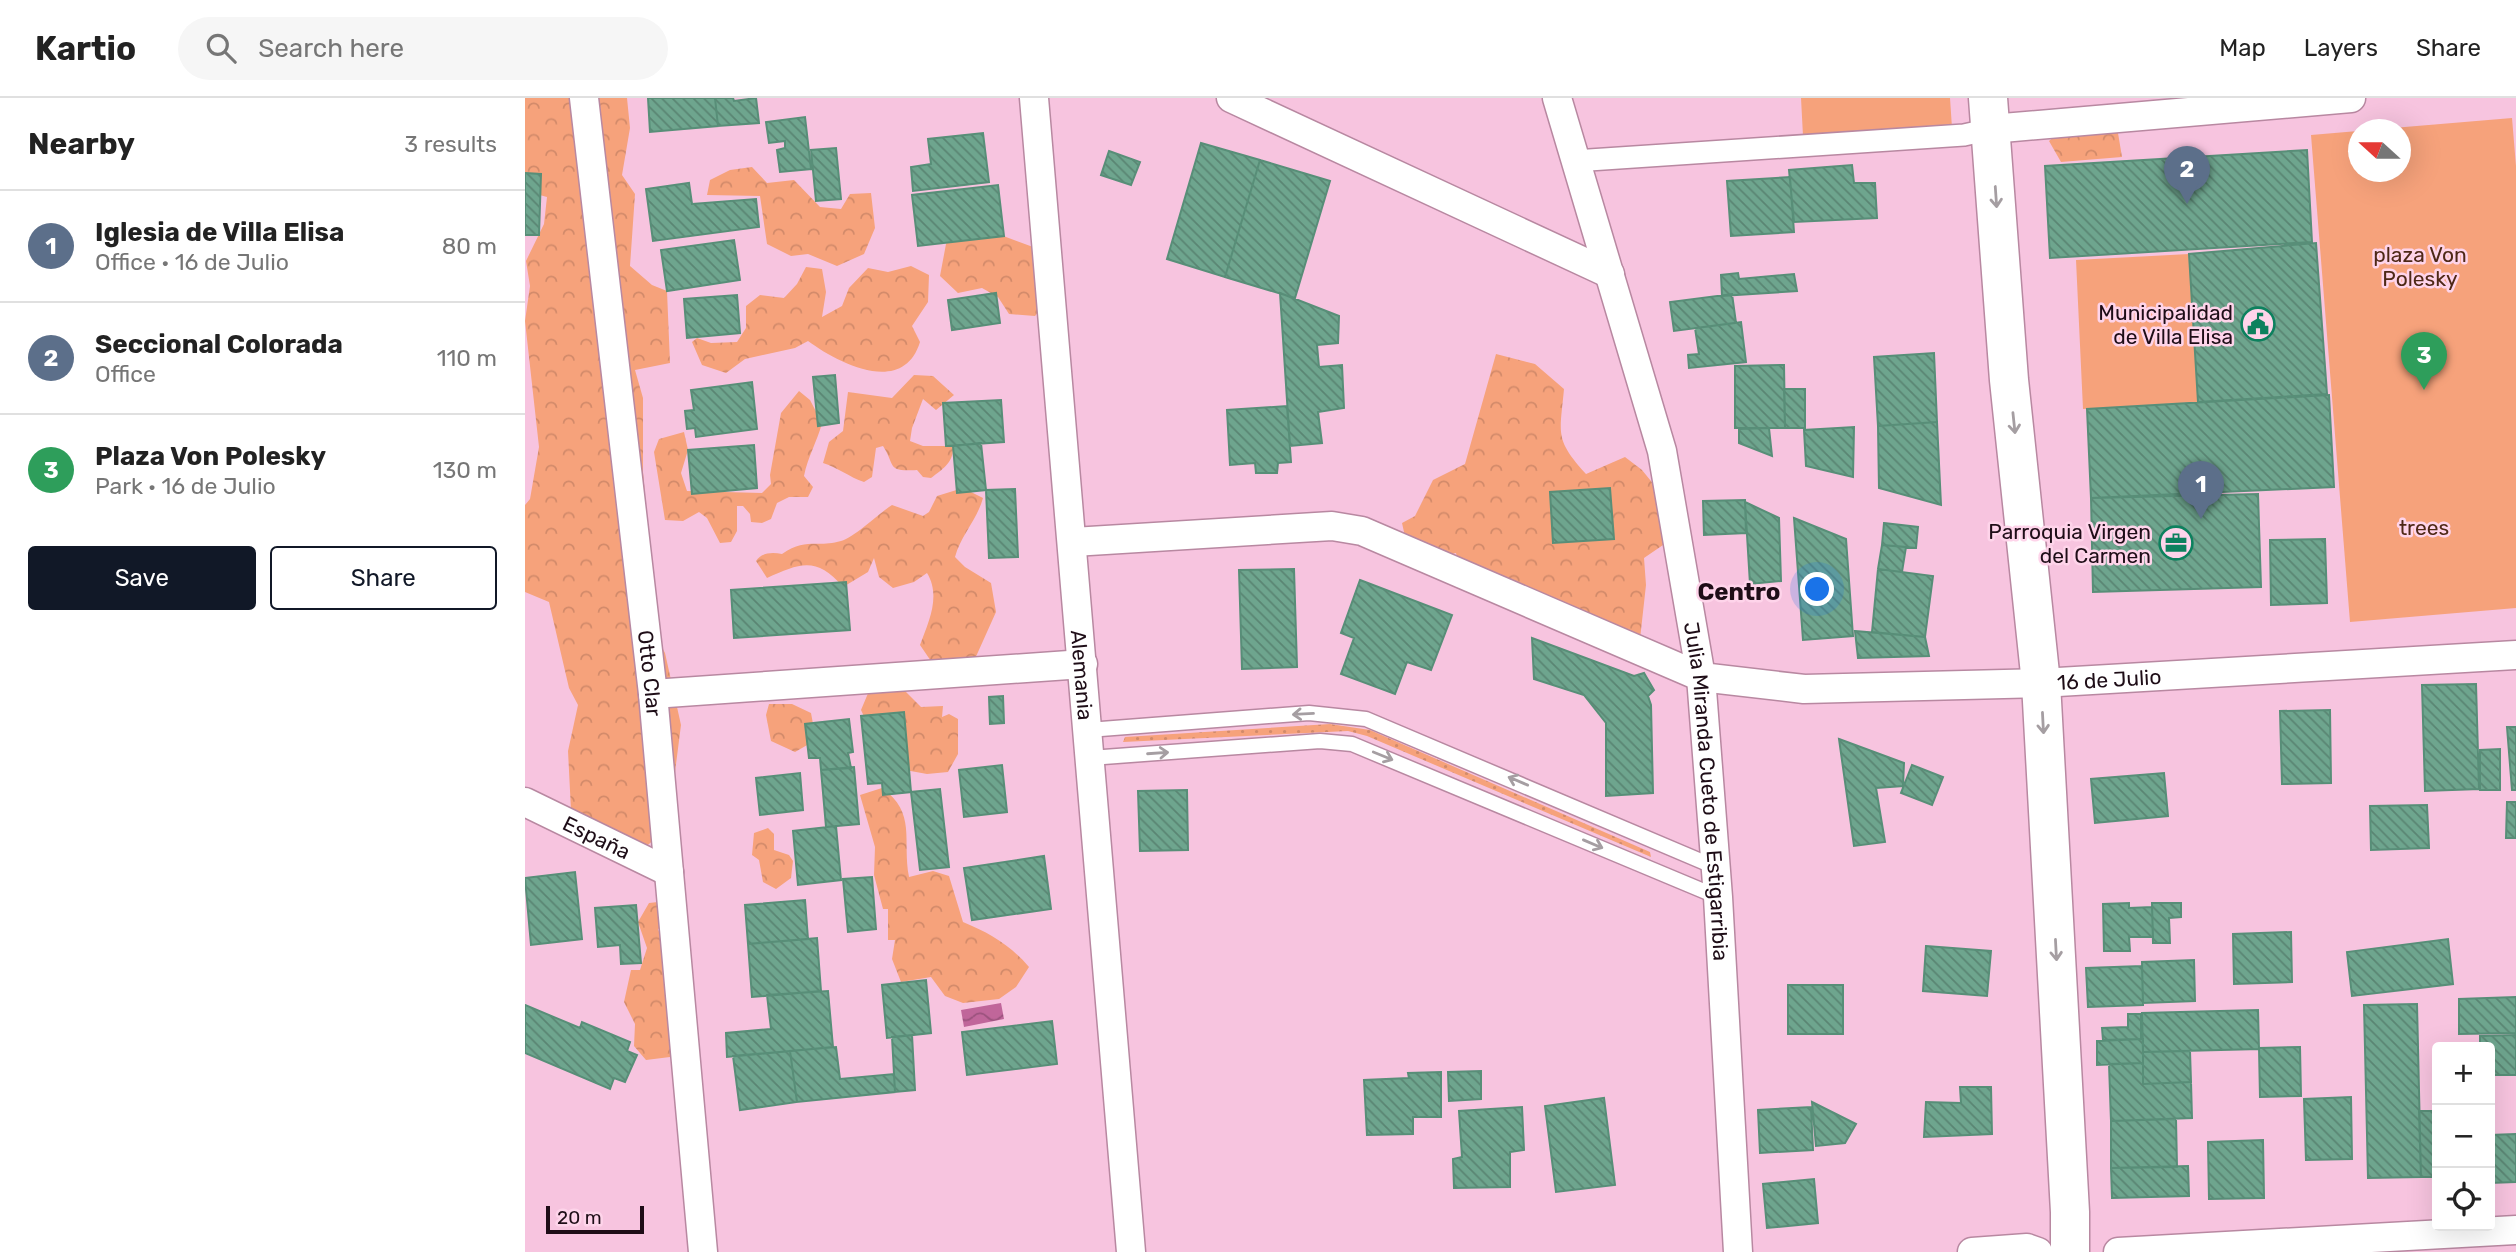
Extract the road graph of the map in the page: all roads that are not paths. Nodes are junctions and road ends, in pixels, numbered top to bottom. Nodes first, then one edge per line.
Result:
1 (584, 98) edge
2 (1034, 98) edge
3 (1231, 98) edge
4 (1557, 98) edge
5 (2351, 98) edge
6 (1990, 113) edge
7 (1574, 161) junction
8 (1610, 274) junction
9 (1073, 542) junction
10 (2516, 655) edge
11 (1083, 664) junction
12 (1701, 677) junction
13 (2041, 683) junction
14 (653, 694) junction
15 (1088, 730) junction
16 (1090, 758) junction
17 (525, 802) edge
18 (1716, 867) junction
19 (669, 872) junction
20 (1718, 897) junction
21 (2516, 1230) edge
22 (703, 1252) edge
23 (1131, 1252) edge
24 (1738, 1252) edge
25 (1972, 1252) edge
26 (2038, 1252) edge
27 (2070, 1252) edge
28 (2118, 1252) edge

1 - 14 street, Otto Clar
2 - 9 street, Alemania
3 - 8 street
4 - 7 street, Julia Miranda Cueto de Estigarribia
5 - 6 street
6 - 7 street
6 -> 13 main road
7 - 8 street, Julia Miranda Cueto de Estigarribia
8 - 12 street, Julia Miranda Cueto de Estigarribia
9 - 11 street, Alemania
9 - 12 street, 16 de Julio
10 - 13 street, 16 de Julio
11 - 14 street
11 - 15 street, Alemania
12 - 13 street, 16 de Julio
12 - 18 street, Julia Miranda Cueto de Estigarribia
13 -> 27 main road
14 - 19 street, Otto Clar
15 - 16 street, Alemania
18 -> 15 lane
16 -> 20 lane
16 - 23 street, Alemania
17 - 19 street, España
18 - 20 street, Julia Miranda Cueto de Estigarribia
19 - 22 street, Otto Clar
20 - 24 street, Julia Miranda Cueto de Estigarribia
21 - 28 street
25 - 26 street

